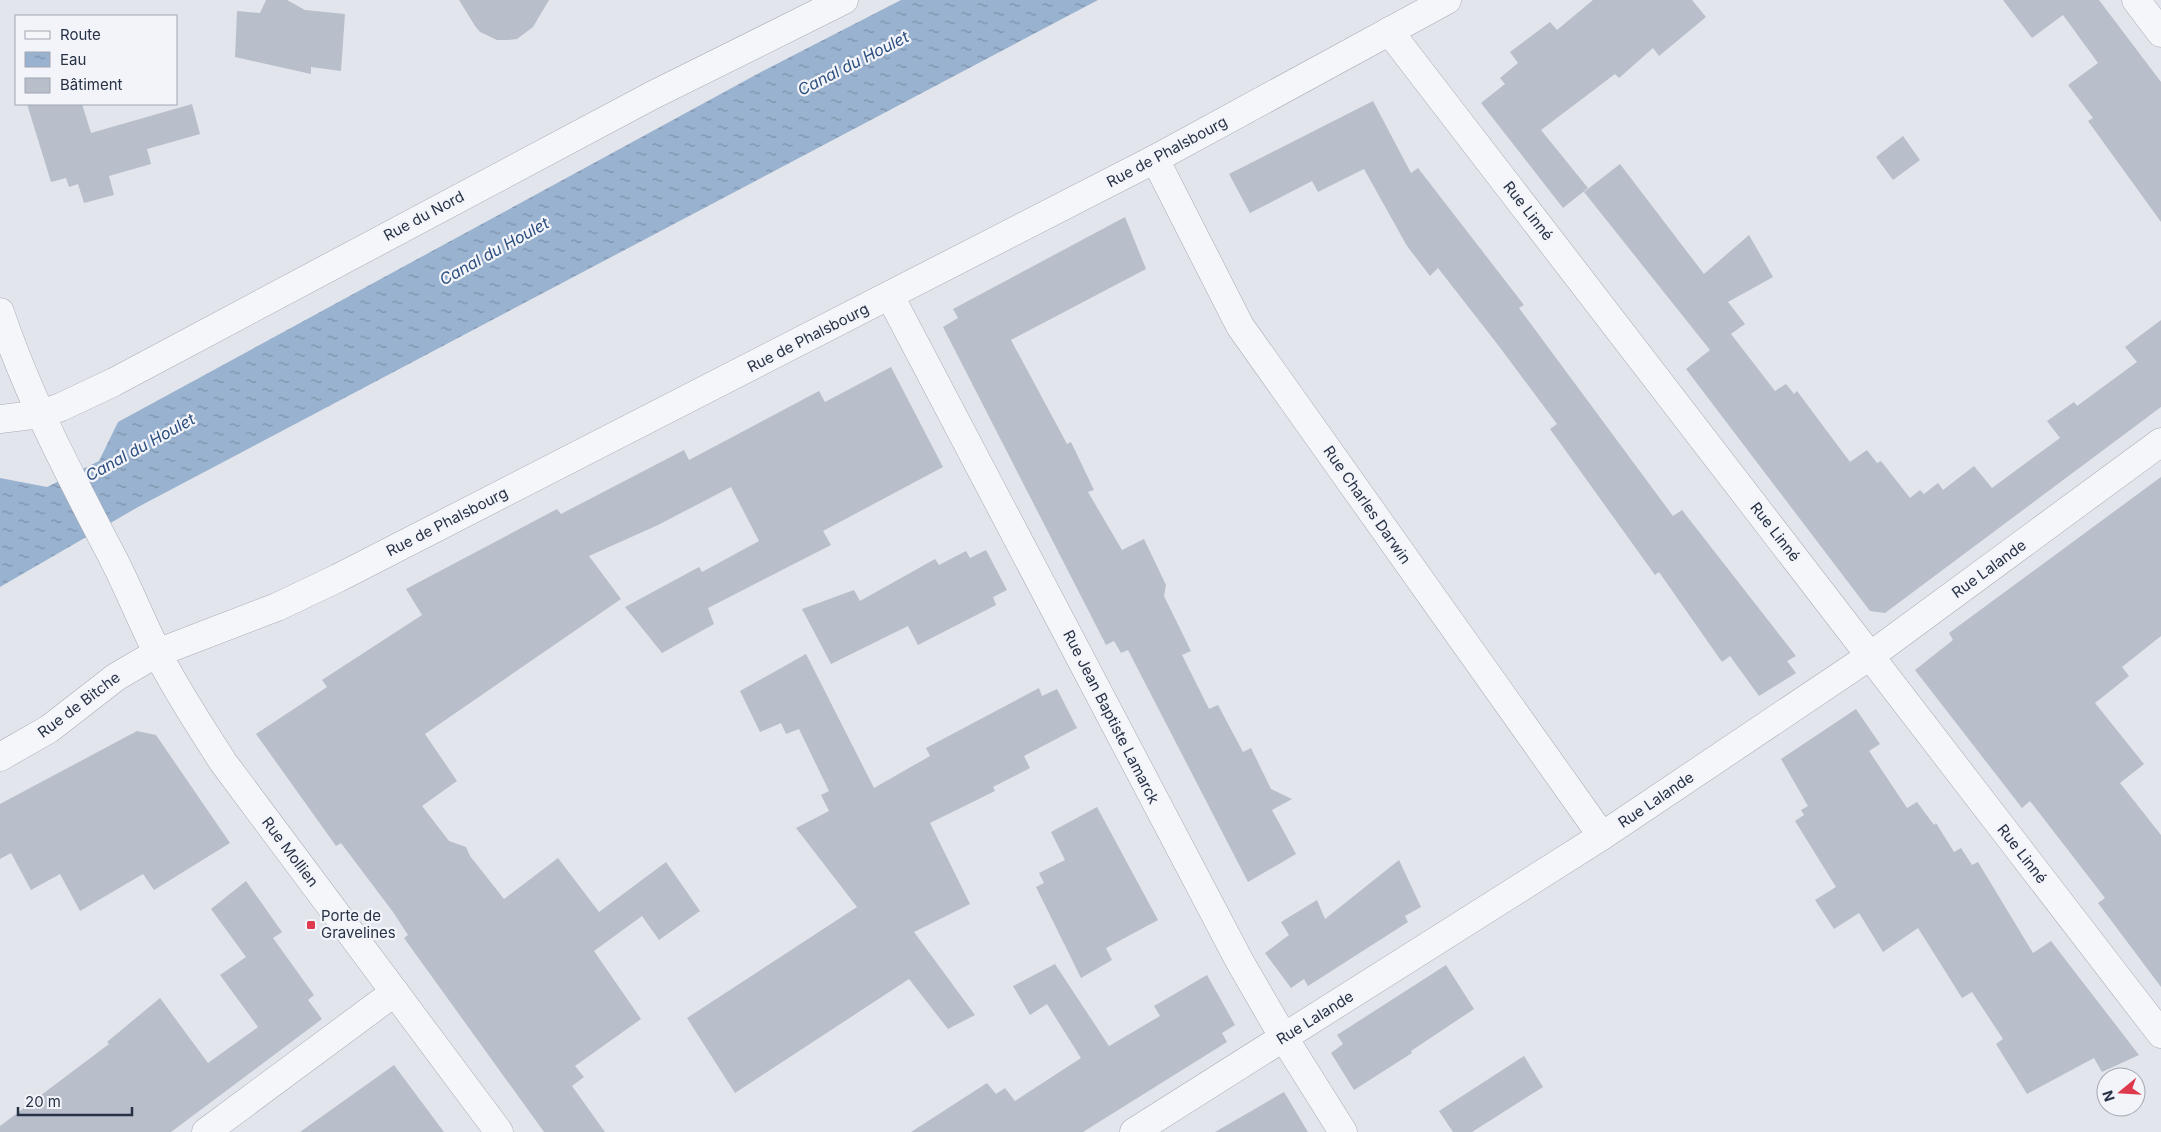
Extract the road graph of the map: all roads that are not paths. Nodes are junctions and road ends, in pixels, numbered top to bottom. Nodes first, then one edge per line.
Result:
1 (844, 0) edge
2 (1447, 0) edge
3 (2136, 0) edge
4 (1389, 31) junction
5 (2161, 33) edge
6 (1154, 159) junction
7 (890, 296) junction
8 (0, 312) edge
9 (41, 414) junction
10 (0, 418) edge
11 (2161, 442) edge
12 (157, 653) junction
13 (1870, 656) junction
14 (0, 757) edge
15 (1602, 836) junction
16 (394, 992) junction
17 (2161, 1034) edge
18 (1284, 1038) junction
19 (206, 1132) edge
20 (498, 1132) edge
21 (1134, 1132) edge
22 (1343, 1132) edge

1 - 9 street, Rue du Nord
2 - 4 street, Rue de Phalsbourg
3 - 5 street
4 - 6 street, Rue de Phalsbourg
4 - 13 street, Rue Linné
6 - 7 street, Rue de Phalsbourg
6 - 15 street, Rue Charles Darwin
7 - 12 street, Rue de Phalsbourg
7 - 18 street, Rue Jean Baptiste Lamarck
8 - 9 street, Rue Mollien
9 - 10 street, Rue du Nord
9 - 12 street, Rue Mollien
11 - 13 street, Rue Lalande
12 - 14 street, Rue de Bitche
12 - 16 street, Rue Mollien
13 - 15 street, Rue Lalande
13 - 17 street, Rue Linné
15 - 18 street, Rue Lalande
16 - 19 street
16 - 20 street, Rue Mollien
18 - 21 street, Rue Lalande
18 - 22 street, Rue Jean Baptiste Lamarck

